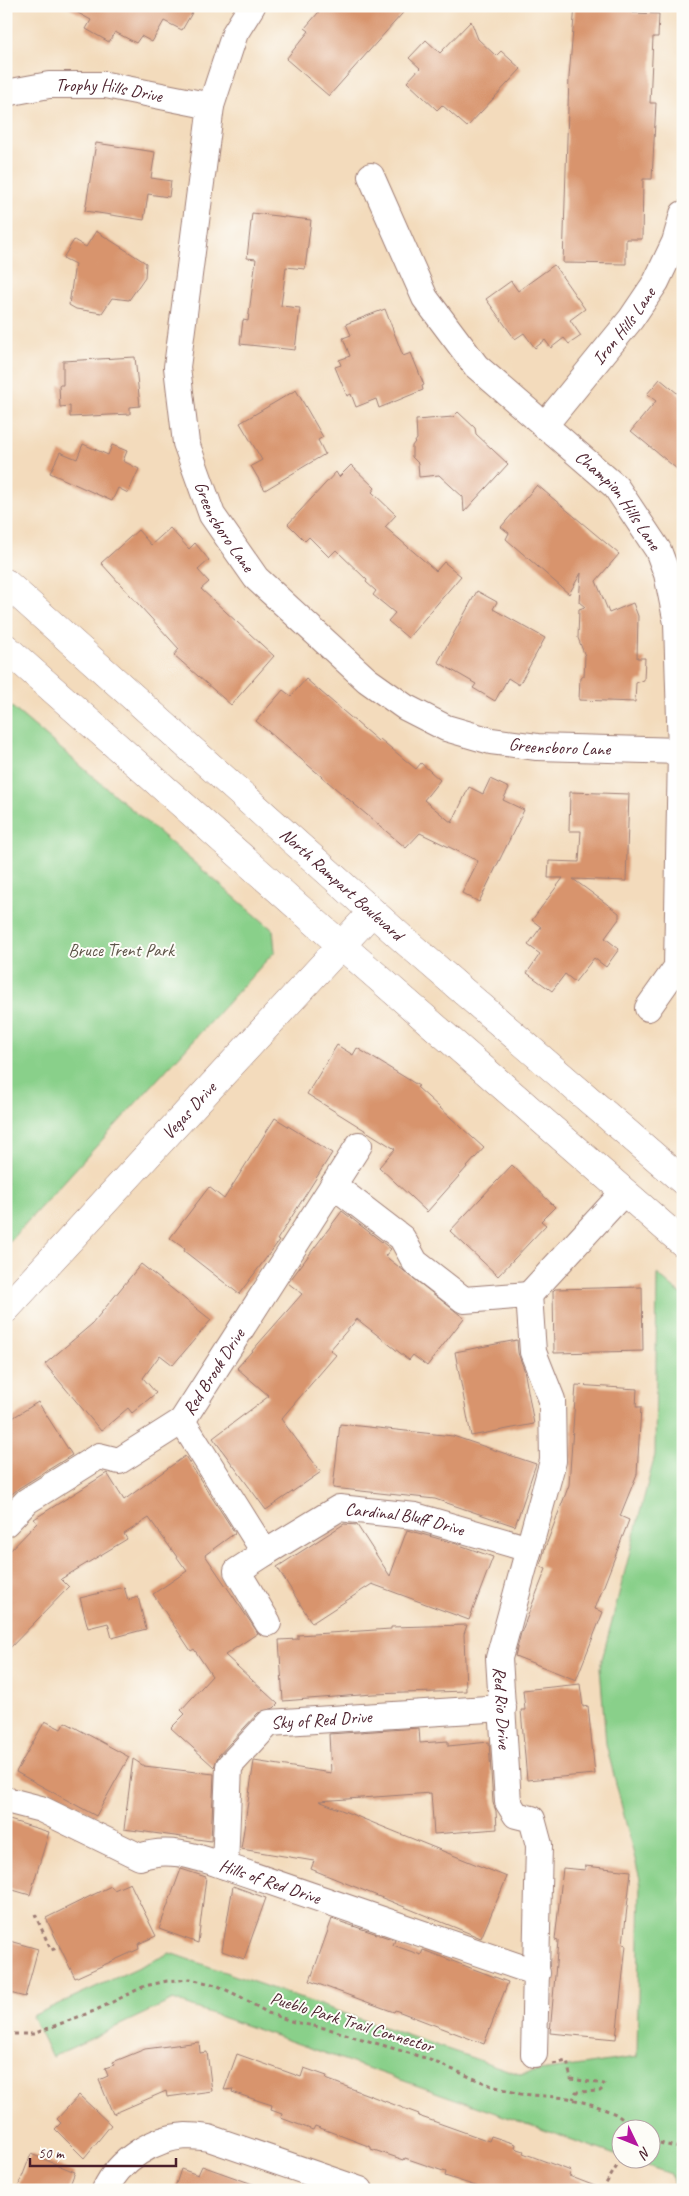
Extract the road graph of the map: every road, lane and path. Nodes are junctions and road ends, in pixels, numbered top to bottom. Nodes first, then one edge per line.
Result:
1 (252, 6) edge
2 (6, 94) edge
3 (211, 106) junction
4 (371, 176) dead end
5 (683, 214) edge
6 (544, 426) junction
7 (6, 583) edge
8 (6, 648) edge
9 (681, 751) junction
10 (372, 912) junction
11 (341, 945) junction
12 (648, 1008) dead end
13 (359, 1145) dead end
14 (683, 1181) edge
15 (333, 1185) junction
16 (624, 1192) junction
17 (683, 1243) edge
18 (529, 1295) junction
19 (6, 1309) edge
20 (182, 1421) junction
21 (6, 1523) edge
22 (529, 1548) junction
23 (266, 1553) junction
24 (268, 1623) dead end
25 (503, 1708) junction
26 (6, 1800) edge
27 (225, 1866) junction
28 (35, 1914) dead end
29 (60, 1946) dead end
30 (537, 1973) junction
31 (6, 2034) edge
32 (534, 2054) joint
33 (572, 2099) junction
34 (621, 2118) edge
35 (662, 2144) edge
36 (683, 2149) edge
37 (616, 2168) edge
38 (105, 2190) edge
39 (360, 2190) edge
40 (602, 2190) edge

1 - 3 street, Greensboro Lane
2 - 3 street, Trophy Hills Drive
3 - 9 street, Greensboro Lane
4 - 6 street, Champion Hills Lane
5 - 6 street, Iron Hills Lane
6 - 9 street, Champion Hills Lane
7 - 10 main road, North Rampart Boulevard
8 - 11 main road
9 - 12 street, Champion Hills Lane
10 - 11 main road, Vegas Drive
10 - 14 main road, North Rampart Boulevard
11 - 16 main road
11 - 19 main road, Vegas Drive
13 - 15 street, Red Brook Drive
15 - 18 street
15 - 20 street, Red Brook Drive
16 - 17 main road
16 - 18 street
18 - 22 street, Red Rio Drive
20 - 21 street, Red Brook Drive
20 - 23 street
22 - 23 street, Cardinal Bluff Drive
22 - 25 street, Red Rio Drive
23 - 24 street, Cardinal Bluff Drive
25 - 27 street, Sky of Red Drive
25 - 30 street, Red Rio Drive
26 - 27 street, Hills of Red Drive
27 - 30 street, Hills of Red Drive
28 - 29 path
30 - 32 street, Red Rio Drive
31 - 33 path, Pueblo Park Trail Connector
32 - 33 path
33 - 34 path, Pueblo Park Trail Connector
35 - 36 path
37 - 40 path
38 - 39 street

